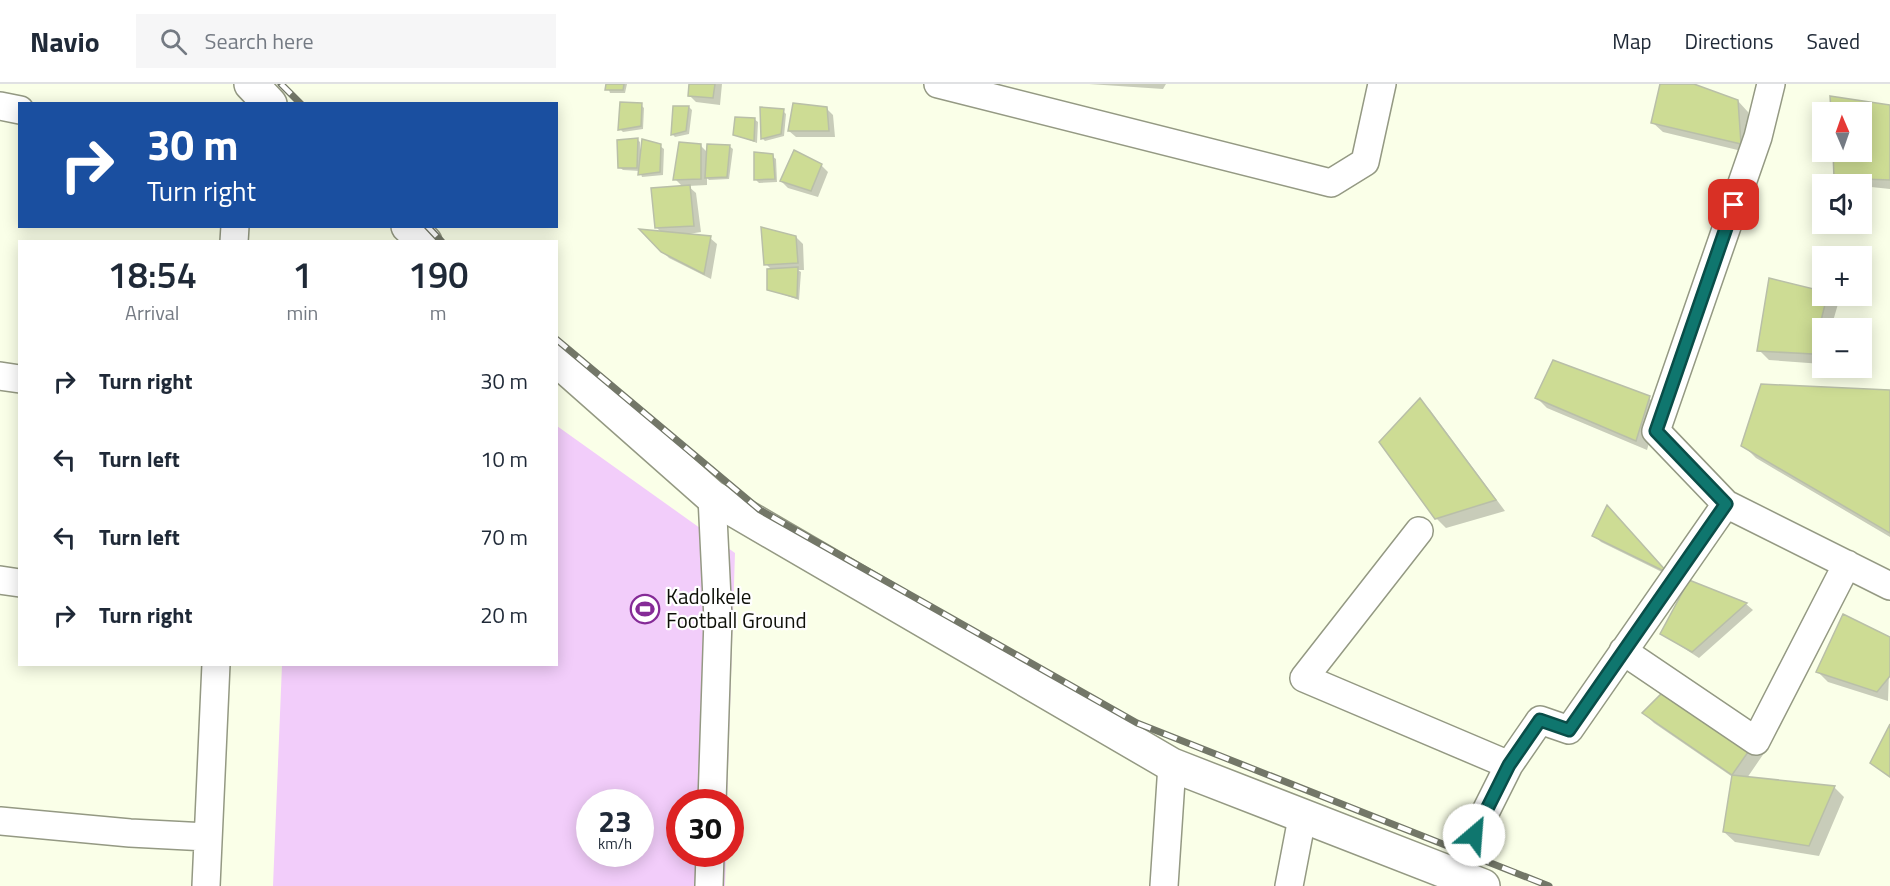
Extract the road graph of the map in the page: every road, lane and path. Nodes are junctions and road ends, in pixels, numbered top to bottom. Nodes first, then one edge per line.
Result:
1 (938, 84) edge
2 (1382, 84) edge
3 (1771, 84) edge
4 (0, 106) edge
5 (18, 110) edge
6 (410, 228) edge
7 (423, 240) edge
8 (558, 361) edge
9 (0, 376) edge
10 (18, 379) edge
11 (712, 497) junction
12 (1726, 504) junction
13 (1419, 531) dead end
14 (1847, 564) junction
15 (0, 580) edge
16 (18, 583) edge
17 (1890, 586) edge
18 (1623, 651) junction
19 (216, 666) edge
20 (1172, 765) junction
21 (1509, 765) junction
22 (712, 789) edge
23 (1302, 818) junction
24 (0, 821) edge
25 (207, 837) junction
26 (1465, 853) dead end
27 (710, 867) edge
28 (206, 886) edge
29 (709, 886) edge
30 (1164, 886) edge
31 (1289, 886) edge
32 (1483, 886) edge

1 - 2 street
3 - 12 street
4 - 5 street
6 - 7 main road
8 - 11 main road
9 - 10 street
11 - 20 main road
11 - 22 street
12 - 14 street
12 - 18 street
13 - 21 street
14 - 17 street
14 - 18 street
15 - 16 street
18 - 21 street
19 - 25 street
20 - 23 main road
20 - 30 street
21 - 26 street
23 - 31 street
23 - 32 main road
24 - 25 street
25 - 28 street
27 - 29 street

